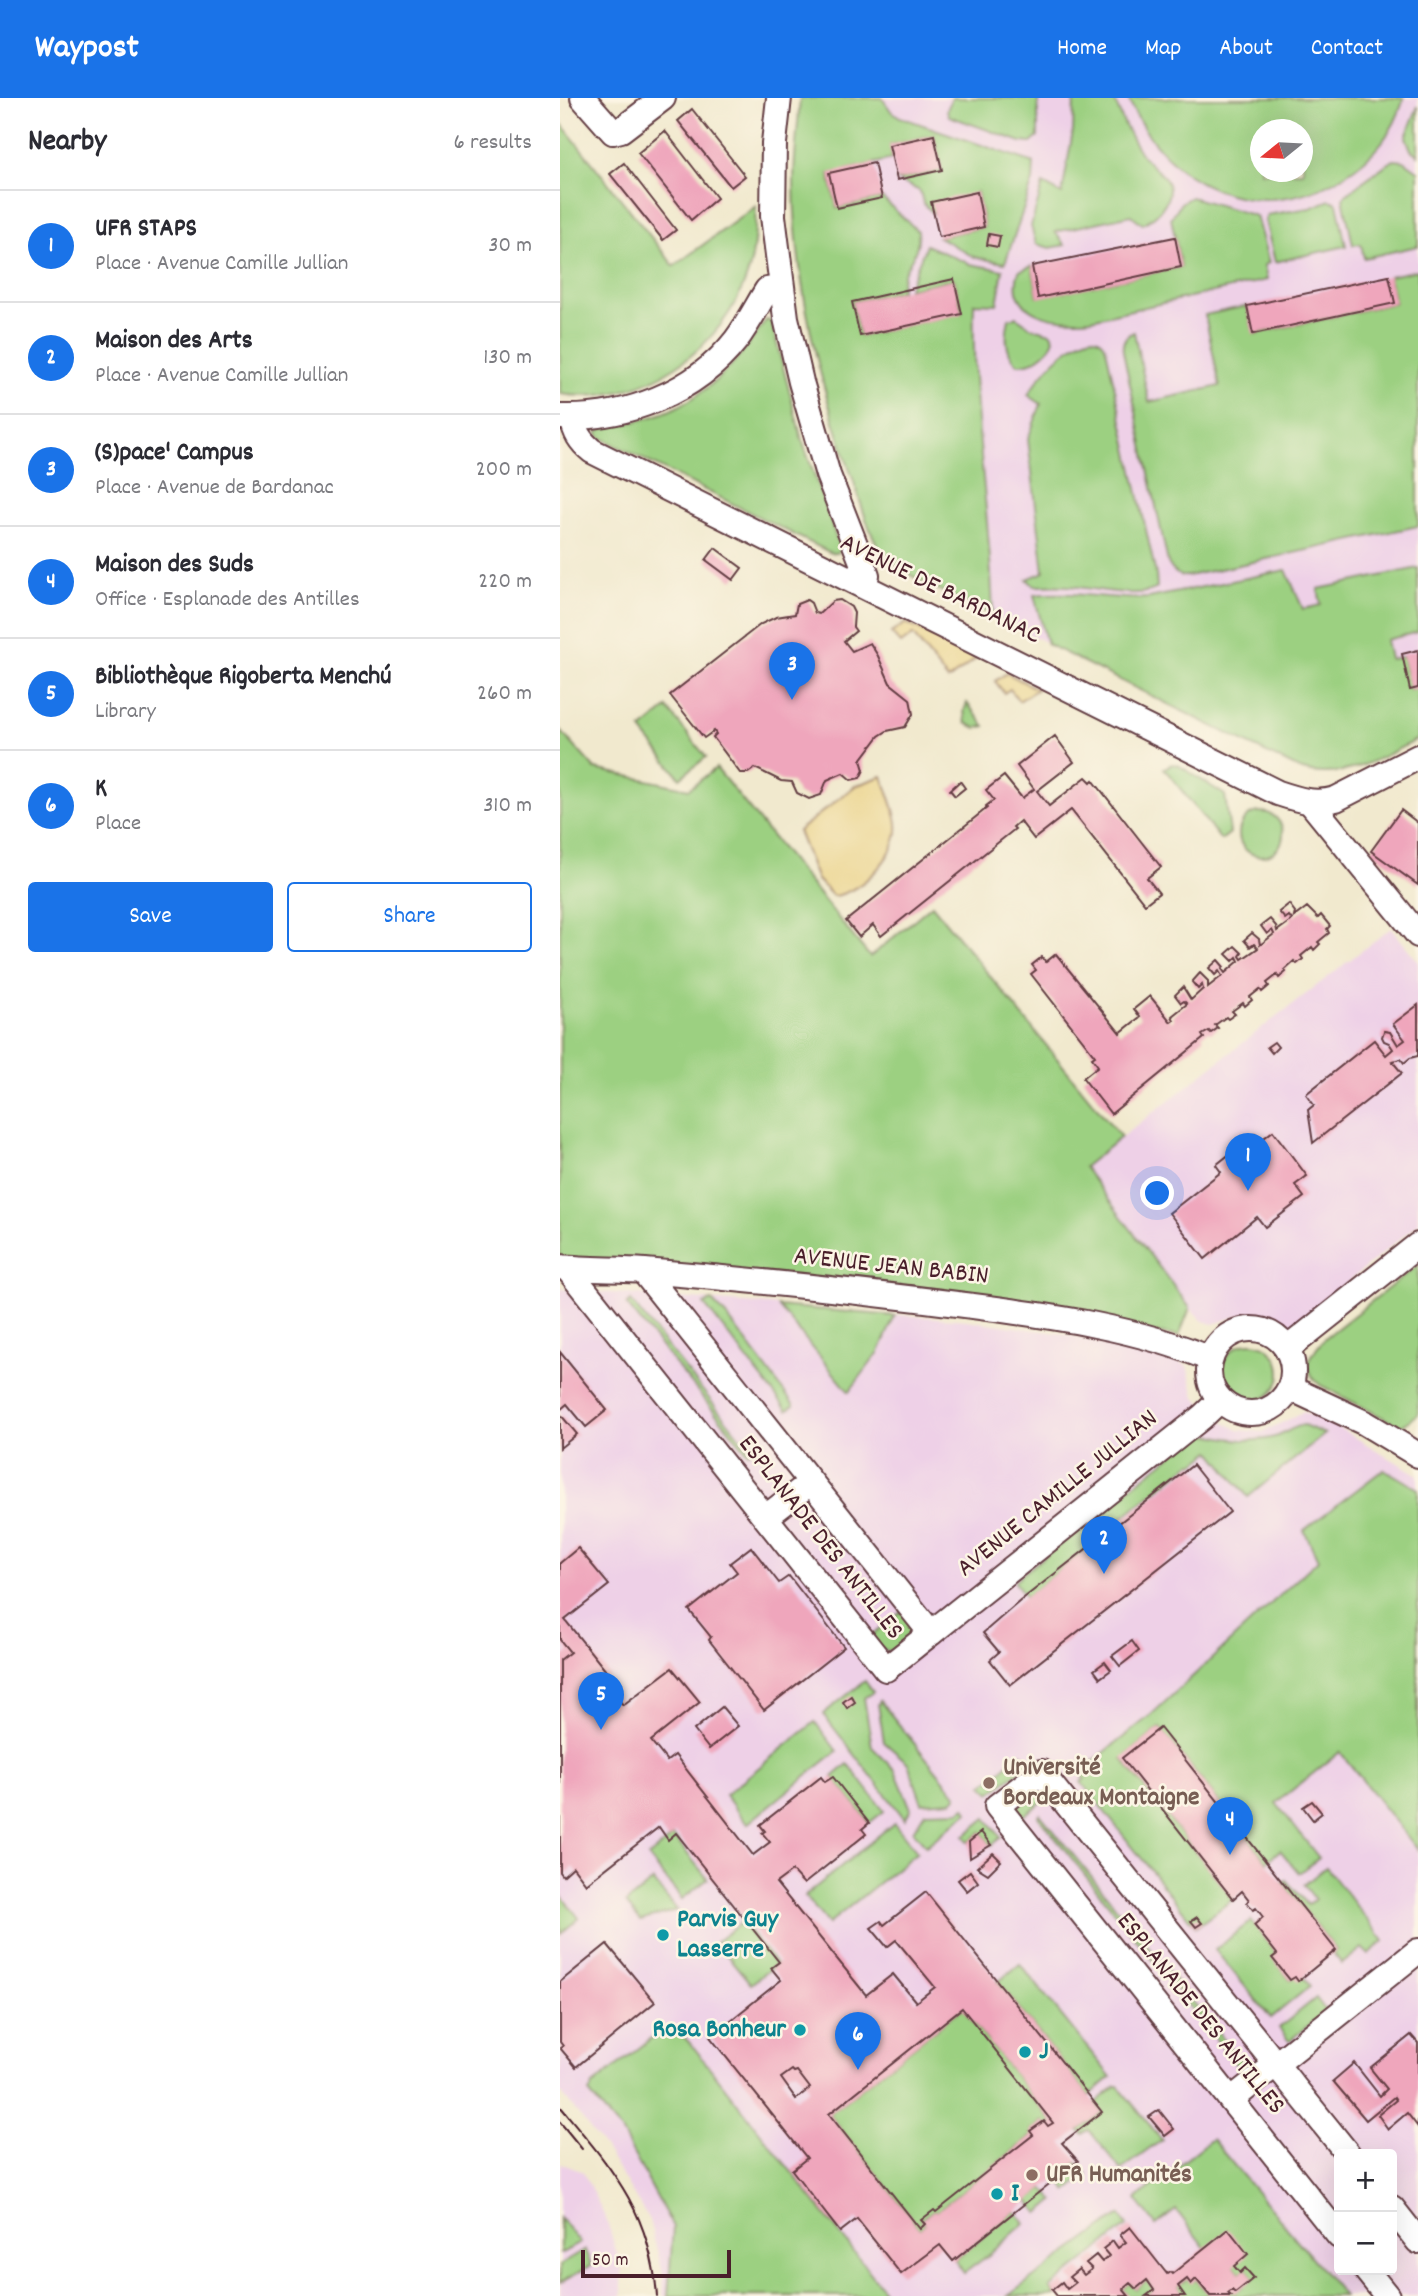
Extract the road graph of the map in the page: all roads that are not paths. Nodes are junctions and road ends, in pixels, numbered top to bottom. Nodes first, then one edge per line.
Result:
1 (583, 98) edge
2 (663, 98) edge
3 (779, 98) edge
4 (781, 288) junction
5 (566, 417) edge
6 (863, 585) junction
7 (1418, 757) edge
8 (1310, 802) junction
9 (1418, 935) edge
10 (1418, 1245) edge
11 (564, 1268) edge
12 (643, 1271) junction
13 (1287, 1349) junction
14 (1210, 1359) junction
15 (1290, 1388) junction
16 (1220, 1399) junction
17 (1418, 1455) edge
18 (810, 1483) junction
19 (766, 1517) junction
20 (930, 1633) junction
21 (1418, 1951) edge
22 (1276, 2063) junction
23 (1231, 2099) junction
24 (1344, 2149) edge
25 (1395, 2212) edge
26 (1334, 2230) edge
27 (1418, 2241) edge
28 (1371, 2275) edge
29 (1387, 2296) edge

1 - 2 street
3 - 4 street
4 - 5 street
4 - 6 street
5 - 6 street, AVENUE DE BARDANAC
6 - 8 street, AVENUE DE BARDANAC
7 - 8 street
8 - 9 street
10 - 13 street
11 - 12 street, AVENUE JEAN BABIN
11 - 19 street, ESPLANADE DES ANTILLES
12 - 14 street, AVENUE JEAN BABIN
12 - 18 street, ESPLANADE DES ANTILLES
13 - 14 street
13 - 15 street
14 - 16 street
15 - 16 street
15 - 17 street
16 - 20 street, AVENUE CAMILLE JULLIAN
18 - 19 street
18 - 20 street, ESPLANADE DES ANTILLES
19 - 20 street, ESPLANADE DES ANTILLES
21 - 22 street
22 - 23 street
22 - 23 street, ESPLANADE DES ANTILLES
22 - 24 street, ESPLANADE DES ANTILLES
23 - 26 street, ESPLANADE DES ANTILLES
25 - 27 street
28 - 29 street

